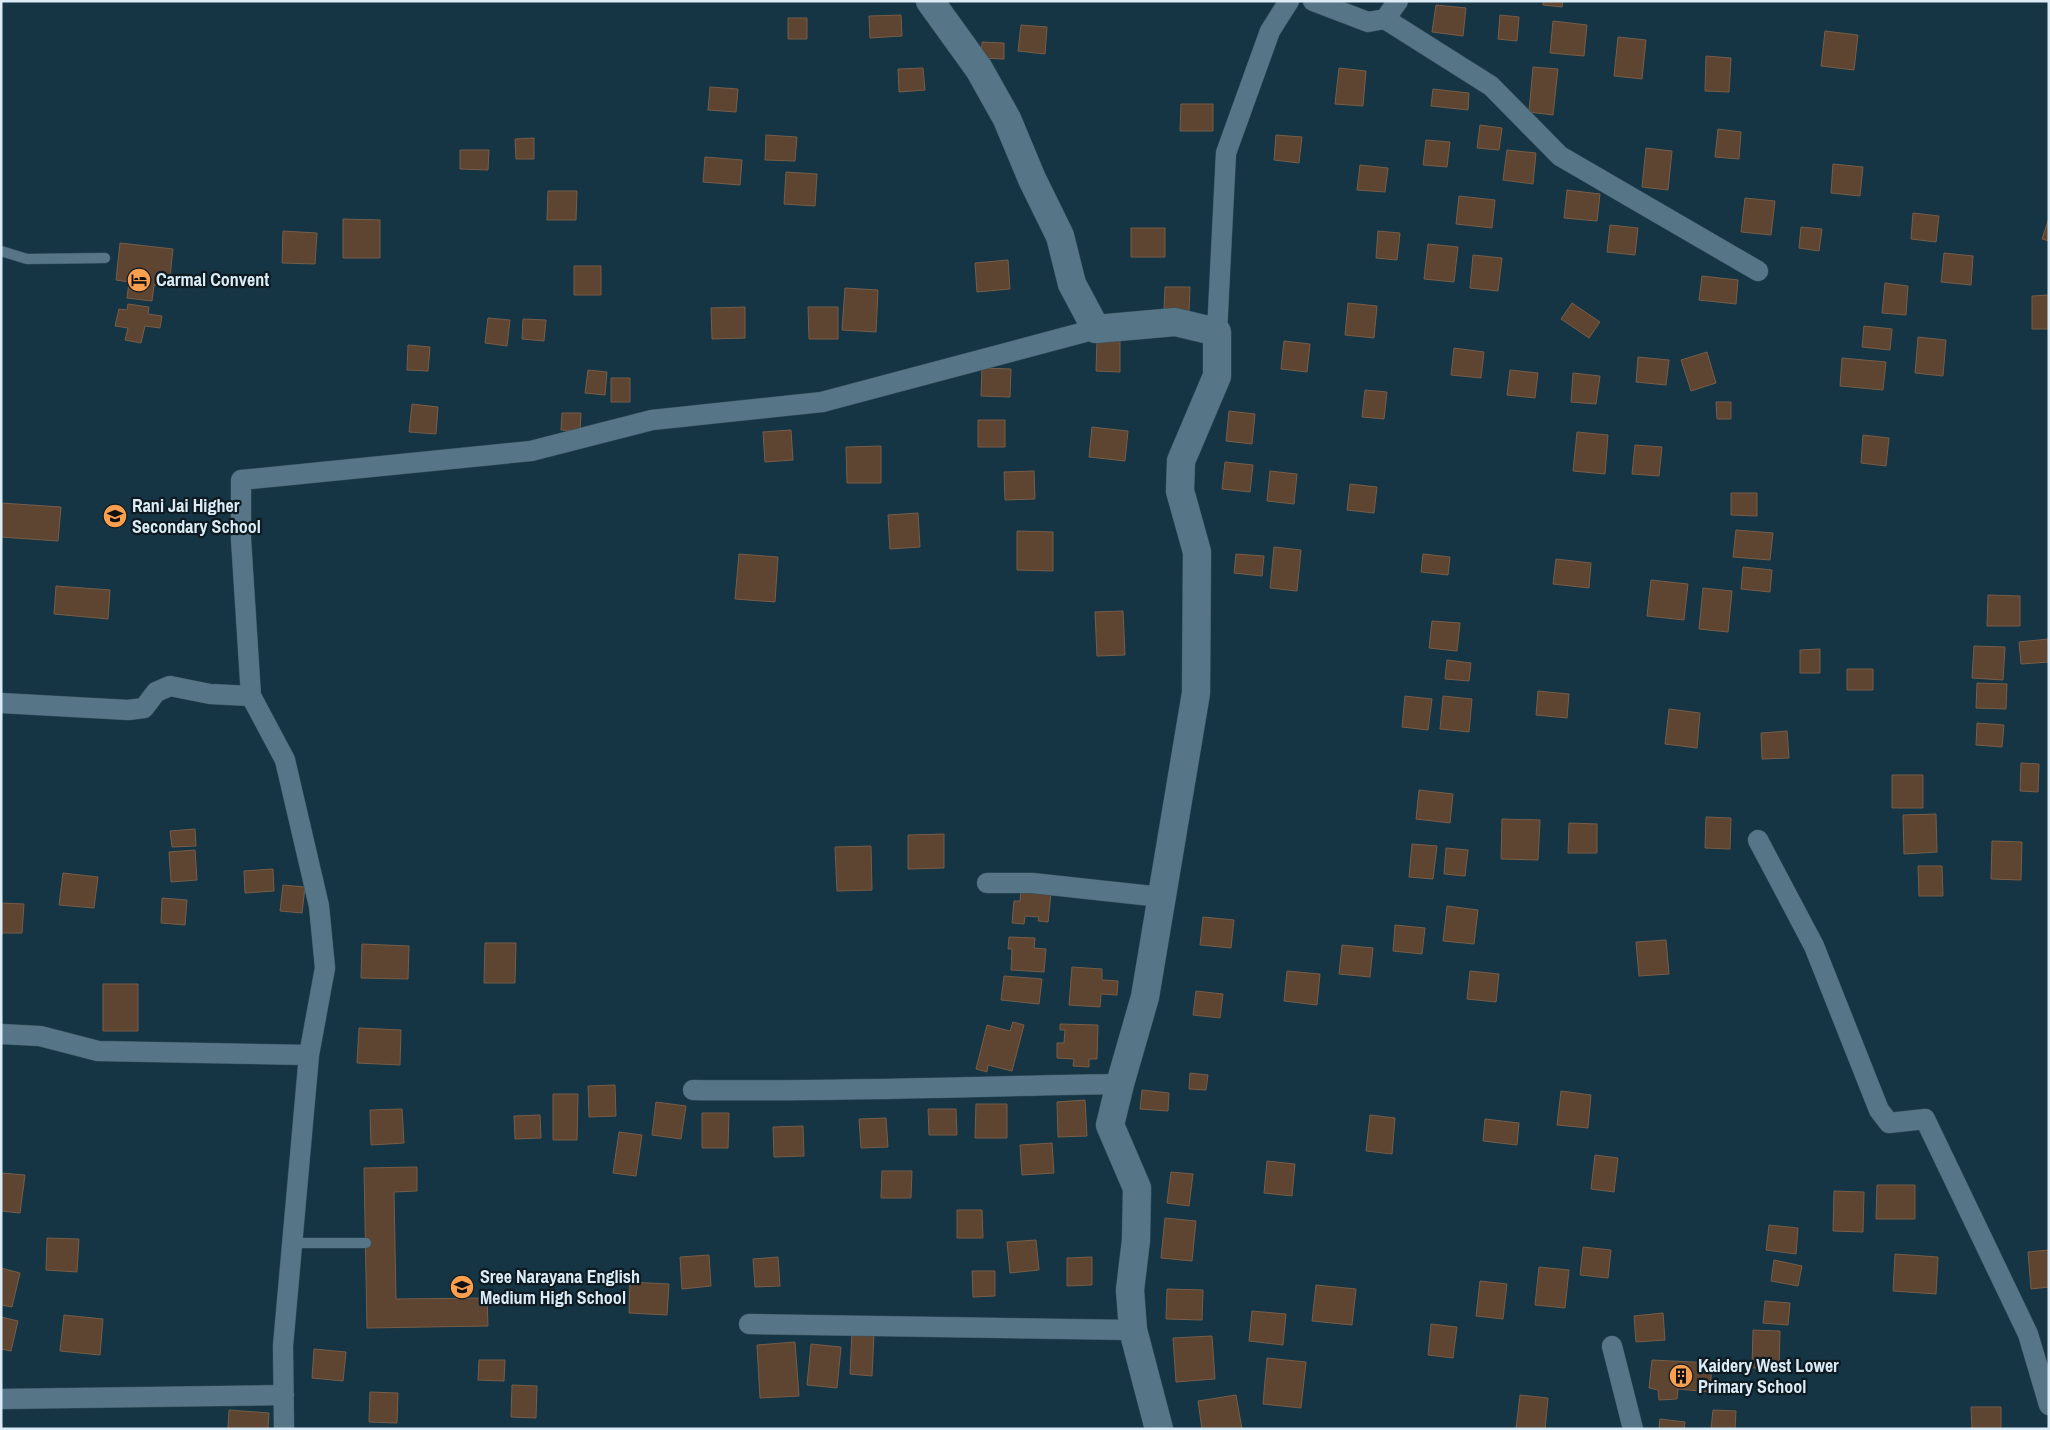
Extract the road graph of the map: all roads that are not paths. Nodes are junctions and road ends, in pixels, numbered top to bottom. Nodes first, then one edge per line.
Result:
1 (930, 1) edge
2 (1289, 1) edge
3 (1313, 1) edge
4 (1398, 1) edge
5 (1385, 19) junction
6 (1, 251) edge
7 (105, 258) dead end
8 (1758, 271) dead end
9 (1096, 329) junction
10 (1217, 332) junction
11 (251, 696) junction
12 (1, 703) edge
13 (1758, 840) dead end
14 (987, 883) dead end
15 (1161, 897) junction
16 (1, 1034) edge
17 (309, 1055) junction
18 (1120, 1084) junction
19 (693, 1090) dead end
20 (292, 1243) junction
21 (366, 1243) dead end
22 (750, 1324) dead end
23 (1133, 1330) junction
24 (1612, 1346) dead end
25 (284, 1395) junction
26 (1, 1399) edge
27 (2049, 1405) edge
28 (284, 1429) edge
29 (1159, 1429) edge
30 (1633, 1429) edge

1 - 9 street
2 - 10 street
3 - 5 street
4 - 5 street
5 - 8 street
6 - 7 lane
9 - 10 street
9 - 11 street
10 - 15 street
11 - 12 street
11 - 17 street
13 - 27 street
14 - 15 street
15 - 18 street
16 - 17 street
17 - 20 street
18 - 19 street
18 - 23 street
20 - 21 lane
20 - 25 street
22 - 23 street
23 - 29 street
24 - 30 street
25 - 26 street
25 - 28 street

